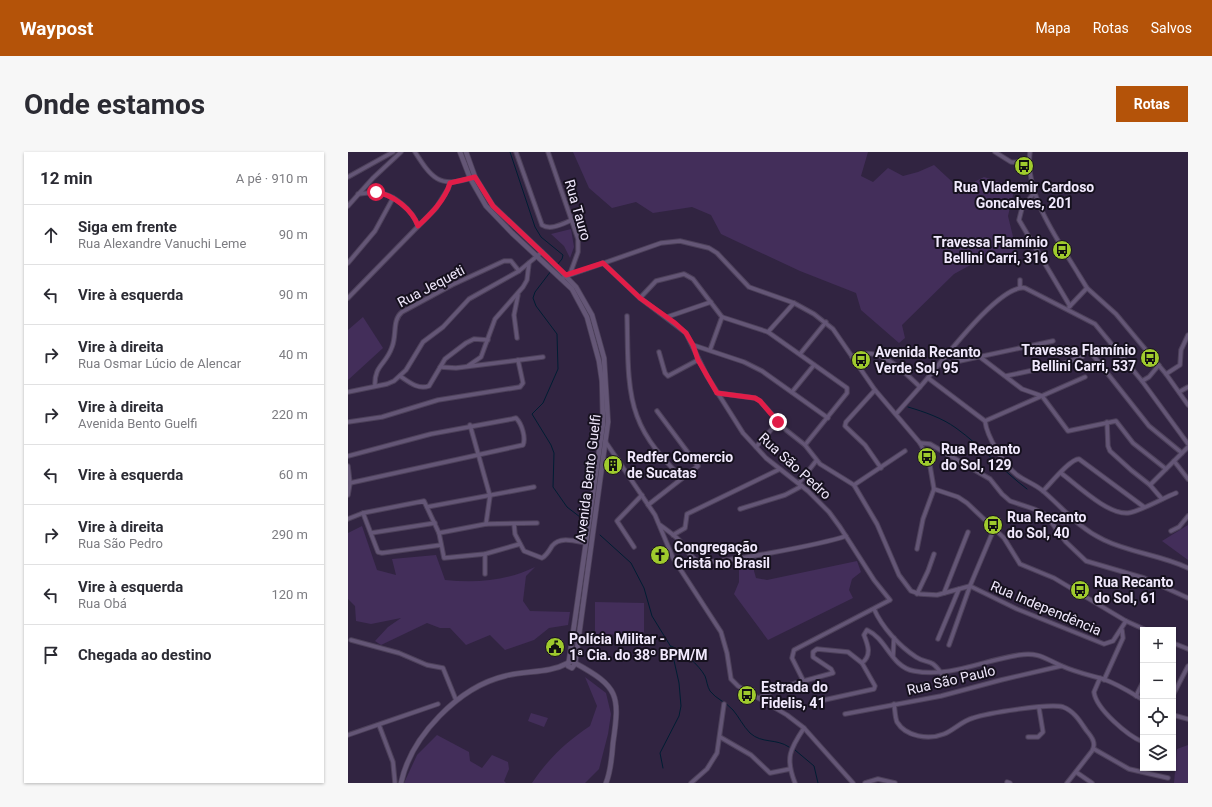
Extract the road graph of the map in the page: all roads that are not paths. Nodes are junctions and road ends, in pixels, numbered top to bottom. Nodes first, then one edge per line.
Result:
1 (393, 152) edge
2 (401, 152) edge
3 (415, 152) edge
4 (460, 152) edge
5 (466, 152) edge
6 (516, 152) edge
7 (548, 152) edge
8 (995, 152) edge
9 (1030, 152) edge
10 (1029, 163) junction
11 (348, 177) edge
12 (472, 178) junction
13 (450, 183) junction
14 (1034, 193) junction
15 (358, 194) junction
16 (394, 198) junction
17 (348, 205) edge
18 (572, 220) junction
19 (418, 226) junction
20 (542, 252) junction
21 (538, 257) junction
22 (348, 263) edge
23 (529, 263) junction
24 (603, 263) junction
25 (519, 271) junction
26 (558, 271) junction
27 (566, 276) junction
28 (1020, 280) dead end
29 (1020, 287) junction
30 (1088, 288) junction
31 (518, 296) junction
32 (348, 298) edge
33 (640, 298) junction
34 (711, 302) junction
35 (794, 303) junction
36 (1069, 307) junction
37 (627, 316) dead end
38 (667, 317) junction
39 (722, 317) junction
40 (826, 322) junction
41 (768, 332) junction
42 (1188, 337) edge
43 (517, 338) dead end
44 (488, 340) junction
45 (1053, 341) dead end
46 (693, 345) junction
47 (1085, 345) dead end
48 (710, 350) junction
49 (659, 352) dead end
50 (800, 354) junction
51 (542, 356) dead end
52 (852, 357) junction
53 (980, 357) junction
54 (1082, 357) dead end
55 (518, 360) junction
56 (698, 360) junction
57 (814, 365) junction
58 (940, 365) junction
59 (1159, 365) junction
60 (468, 366) junction
61 (440, 368) junction
62 (1166, 374) junction
63 (400, 376) junction
64 (1006, 376) junction
65 (1085, 377) dead end
66 (928, 378) junction
67 (1142, 382) junction
68 (375, 386) junction
69 (920, 387) junction
70 (1188, 387) edge
71 (875, 390) junction
72 (348, 392) edge
73 (792, 392) junction
74 (1179, 392) junction
75 (717, 393) junction
76 (1042, 396) junction
77 (1188, 405) edge
78 (657, 412) dead end
79 (896, 414) junction
80 (828, 418) junction
81 (985, 421) junction
82 (348, 422) edge
83 (778, 422) junction
84 (1107, 422) junction
85 (470, 425) junction
86 (604, 440) junction
87 (920, 443) junction
88 (805, 445) junction
89 (1188, 446) edge
90 (756, 447) junction
91 (905, 451) dead end
92 (1182, 453) junction
93 (477, 455) junction
94 (348, 456) edge
95 (816, 461) junction
96 (1174, 461) junction
97 (348, 466) edge
98 (881, 468) junction
99 (780, 469) junction
100 (1166, 469) junction
101 (1061, 473) junction
102 (682, 478) junction
103 (1188, 479) edge
104 (350, 482) junction
105 (800, 484) junction
106 (854, 485) junction
107 (1150, 485) junction
108 (534, 487) dead end
109 (934, 489) junction
110 (1043, 491) junction
111 (1176, 493) dead end
112 (348, 495) edge
113 (642, 495) junction
114 (490, 496) junction
115 (1162, 499) junction
116 (648, 505) junction
117 (427, 506) junction
118 (1144, 507) junction
119 (740, 509) dead end
120 (363, 512) junction
121 (592, 514) junction
122 (1188, 516) edge
123 (348, 519) edge
124 (435, 524) junction
125 (486, 524) junction
126 (514, 524) junction
127 (538, 524) dead end
128 (660, 525) junction
129 (994, 529) junction
130 (1171, 531) dead end
131 (439, 532) junction
132 (968, 532) dead end
133 (371, 533) junction
134 (673, 535) junction
135 (846, 536) junction
136 (586, 543) junction
137 (520, 544) junction
138 (441, 545) junction
139 (634, 547) dead end
140 (917, 549) dead end
141 (485, 554) junction
142 (934, 554) dead end
143 (1188, 568) edge
144 (486, 574) dead end
145 (970, 586) junction
146 (959, 589) junction
147 (944, 593) junction
148 (917, 594) junction
149 (1188, 598) edge
150 (874, 609) junction
151 (1126, 621) junction
152 (1140, 627) edge
153 (1122, 630) junction
154 (894, 638) junction
155 (938, 639) dead end
156 (351, 640) dead end
157 (1176, 644) edge
158 (949, 645) dead end
159 (1188, 649) edge
160 (893, 656) junction
161 (862, 663) junction
162 (572, 664) junction
163 (1061, 666) junction
164 (1188, 666) edge
165 (941, 673) junction
166 (1102, 679) junction
167 (804, 682) junction
168 (1140, 688) edge
169 (1176, 690) edge
170 (1136, 696) junction
171 (759, 698) junction
172 (1141, 699) edge
173 (456, 700) junction
174 (824, 700) dead end
175 (438, 704) dead end
176 (724, 704) dead end
177 (894, 704) junction
178 (1039, 708) junction
179 (845, 714) dead end
180 (1176, 716) edge
181 (1188, 718) edge
182 (379, 725) junction
183 (804, 728) junction
184 (348, 735) edge
185 (720, 737) junction
186 (1028, 737) dead end
187 (1140, 741) edge
188 (1094, 748) junction
189 (790, 769) junction
190 (1076, 772) junction
191 (1168, 778) dead end
192 (395, 783) edge
193 (401, 783) edge
194 (606, 783) edge
195 (691, 783) edge
196 (795, 783) edge
197 (853, 783) edge
198 (865, 783) edge
199 (895, 783) edge
200 (1067, 783) edge
201 (1092, 783) edge

1 - 11 street
2 - 15 street
3 - 13 street
4 - 12 main road, Avenida Bento Guelfi
5 - 12 main road, Avenida Bento Guelfi
6 - 18 street
7 - 18 street, Rua Tauro
8 - 10 street
9 - 10 street
10 - 14 street
12 - 13 street
12 - 20 main road, Avenida Bento Guelfi
12 - 21 main road, Avenida Bento Guelfi
13 - 19 street
14 - 30 street
14 - 36 street
15 - 16 street
15 - 17 street
16 - 19 street
16 - 22 street
18 - 27 street, Rua Tauro
19 - 32 street
20 - 21 street
20 - 26 main road, Avenida Bento Guelfi
21 - 23 street
21 - 26 main road, Avenida Bento Guelfi
23 - 25 street
23 - 31 street
24 - 27 street
24 - 33 street, Rua São Pedro
24 - 35 street
25 - 63 street
25 - 68 street, Rua Jequeti
26 - 27 main road, Avenida Bento Guelfi
27 - 86 main road, Avenida Bento Guelfi
28 - 29 street
29 - 36 street
29 - 58 street
30 - 36 street
30 - 59 street
31 - 43 street
31 - 44 street
33 - 34 street
33 - 38 street, Rua São Pedro
34 - 38 street
34 - 39 street
35 - 40 street
35 - 41 street
36 - 67 street
37 - 102 street
38 - 46 street, Rua São Pedro
39 - 41 street
39 - 48 street
40 - 50 street
40 - 52 street
41 - 50 street
42 - 62 street
44 - 60 street
44 - 61 street
45 - 53 street
46 - 48 street
46 - 56 street, Rua São Pedro
47 - 92 street
48 - 73 street
49 - 56 street
50 - 57 street
51 - 55 street
52 - 69 street
52 - 71 street
53 - 58 street
53 - 64 street
54 - 64 street
55 - 60 street
55 - 82 street
56 - 75 street, Rua São Pedro
57 - 73 street
57 - 80 street
58 - 66 street
59 - 62 street
59 - 67 street
60 - 61 street
61 - 63 street
62 - 74 street
63 - 68 street
64 - 76 street
65 - 76 street
66 - 69 street
66 - 81 street
67 - 89 street
68 - 72 street
69 - 79 street
70 - 74 street
71 - 79 street
71 - 98 street
73 - 80 street
74 - 77 street
75 - 83 street
75 - 90 street, Rua São Pedro
76 - 81 street
76 - 84 street
78 - 102 street
79 - 87 street
80 - 88 street
81 - 110 street
83 - 88 street
83 - 90 street
84 - 100 street
84 - 107 street
85 - 93 street
85 - 93 street
85 - 94 street
86 - 113 street
86 - 121 main road, Avenida Bento Guelfi
87 - 109 street
87 - 149 street
88 - 95 street
89 - 92 street
90 - 99 street, Rua São Pedro
91 - 98 street
92 - 96 street
93 - 104 street
93 - 114 street
95 - 105 street
95 - 106 street
96 - 100 street
96 - 103 street
97 - 104 street
98 - 106 street
99 - 105 street, Rua São Pedro
99 - 134 street
100 - 107 street
101 - 110 street
101 - 118 street
101 - 118 street
102 - 116 street
104 - 112 street
105 - 119 street
105 - 135 street, Rua São Pedro
106 - 148 street
107 - 115 street
108 - 114 street
109 - 129 street
109 - 140 street
110 - 143 street
111 - 115 street
113 - 116 street
113 - 139 street
114 - 117 street
114 - 125 street
115 - 118 street
116 - 128 street
117 - 120 street
117 - 124 street
120 - 123 street
120 - 133 street
121 - 136 main road, Avenida Bento Guelfi
121 - 162 main road, Avenida Bento Guelfi
122 - 130 street
124 - 131 street
124 - 133 street
125 - 126 street
125 - 131 street
126 - 127 street
126 - 137 street
128 - 134 street
128 - 171 street
129 - 145 street
129 - 151 street
131 - 138 street
132 - 147 street
133 - 138 street
134 - 135 street
135 - 150 street, Rua São Pedro
136 - 137 street
136 - 162 main road, Avenida Bento Guelfi
137 - 141 street
138 - 141 street
141 - 144 street
142 - 148 street
145 - 146 street
145 - 153 street, Rua Independência
145 - 158 street
146 - 147 street
146 - 155 street
147 - 148 street
150 - 154 street
150 - 167 street
151 - 152 street
151 - 153 street, Rua Independência
153 - 166 street
154 - 160 street
154 - 165 street
156 - 173 street
157 - 159 street
160 - 161 street
160 - 165 street
161 - 167 street
161 - 174 street
162 - 173 main road
162 - 194 main road
163 - 165 street
163 - 166 street
163 - 177 street, Rua São Paulo
164 - 169 street
166 - 170 street
166 - 187 street
167 - 171 street
168 - 170 street
170 - 172 street
171 - 183 street
173 - 193 main road
175 - 182 street
176 - 185 street
177 - 178 street
177 - 179 street, Rua São Paulo
178 - 186 street
178 - 188 street
180 - 181 street
182 - 184 street
182 - 192 street
183 - 189 street
183 - 197 street
185 - 189 street
185 - 195 street
188 - 190 street
188 - 191 street
189 - 196 street
190 - 200 street
190 - 201 street
198 - 199 street

